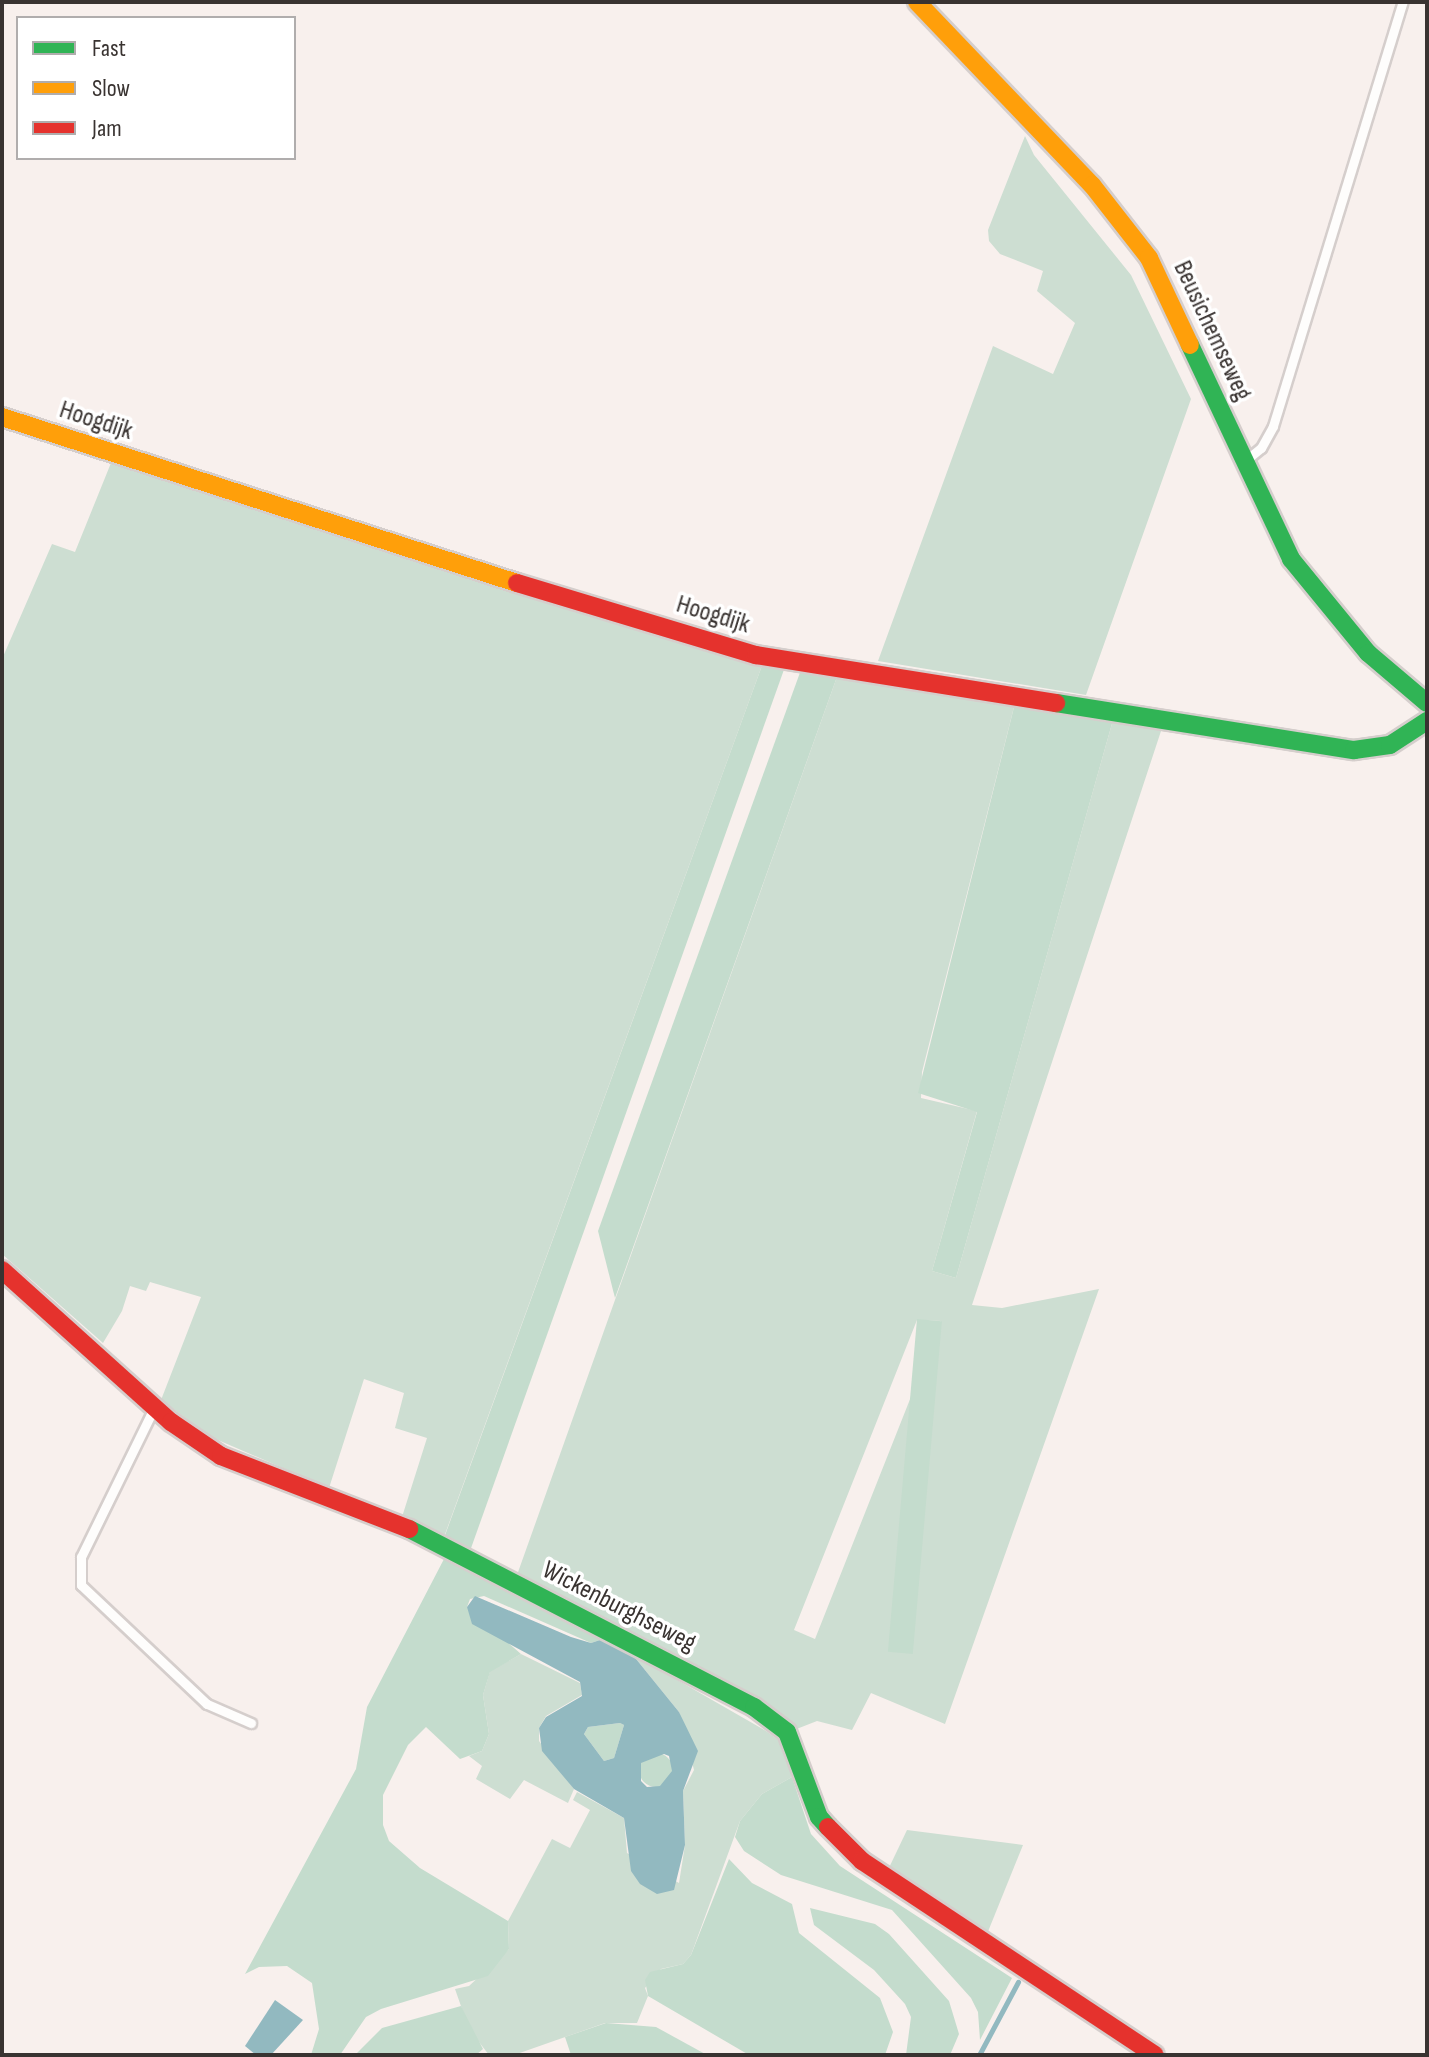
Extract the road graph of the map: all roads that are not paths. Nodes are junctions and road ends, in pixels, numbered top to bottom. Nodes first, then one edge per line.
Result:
1 (917, 2) edge
2 (1403, 2) edge
3 (2, 417) edge
4 (1243, 462) junction
5 (1427, 703) edge
6 (1427, 721) edge
7 (2, 1270) edge
8 (155, 1407) junction
9 (251, 1723) dead end
10 (1129, 2048) edge
11 (1155, 2055) edge

1 - 4 street, Beusichemseweg
2 - 4 lane
3 - 6 street, Hoogdijk
4 - 5 street, Beusichemseweg
7 - 8 street, Wickenburghseweg
8 - 9 lane
8 - 10 street, Wickenburghseweg
10 - 11 street, Wickenburghseweg

